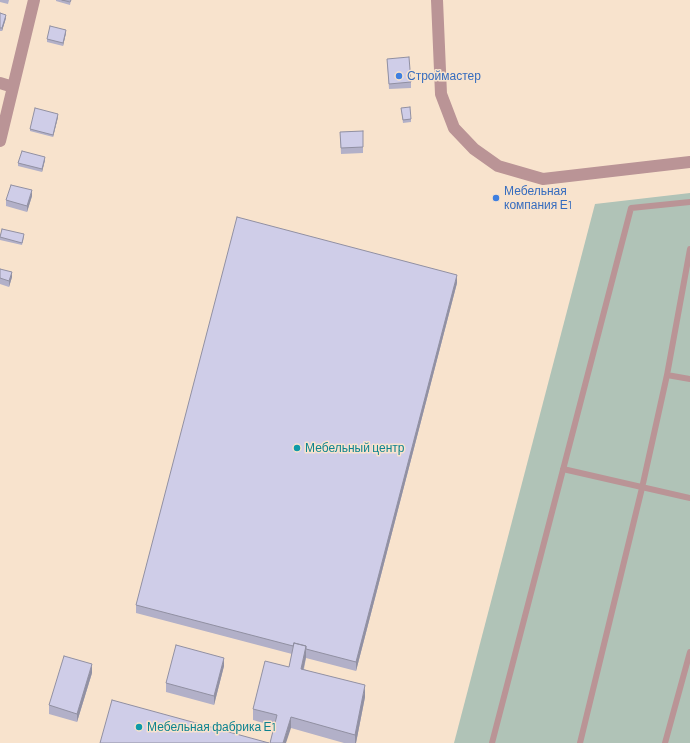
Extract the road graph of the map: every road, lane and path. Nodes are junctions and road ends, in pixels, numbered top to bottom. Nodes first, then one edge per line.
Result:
1 (34, 0) edge
2 (437, 0) edge
3 (0, 83) edge
4 (13, 87) junction
5 (0, 141) edge
6 (690, 162) edge
7 (690, 202) edge
8 (690, 249) edge
9 (667, 376) junction
10 (690, 379) edge
11 (563, 469) junction
12 (642, 488) junction
13 (690, 498) edge
14 (690, 652) edge
15 (492, 743) edge
16 (580, 743) edge
17 (665, 743) edge

1 - 4 street
2 - 6 street
3 - 4 street
4 - 5 street
7 - 11 lane
8 - 9 lane
9 - 10 lane
9 - 12 lane
11 - 12 lane
11 - 15 lane
12 - 13 lane
12 - 16 lane
14 - 17 lane

